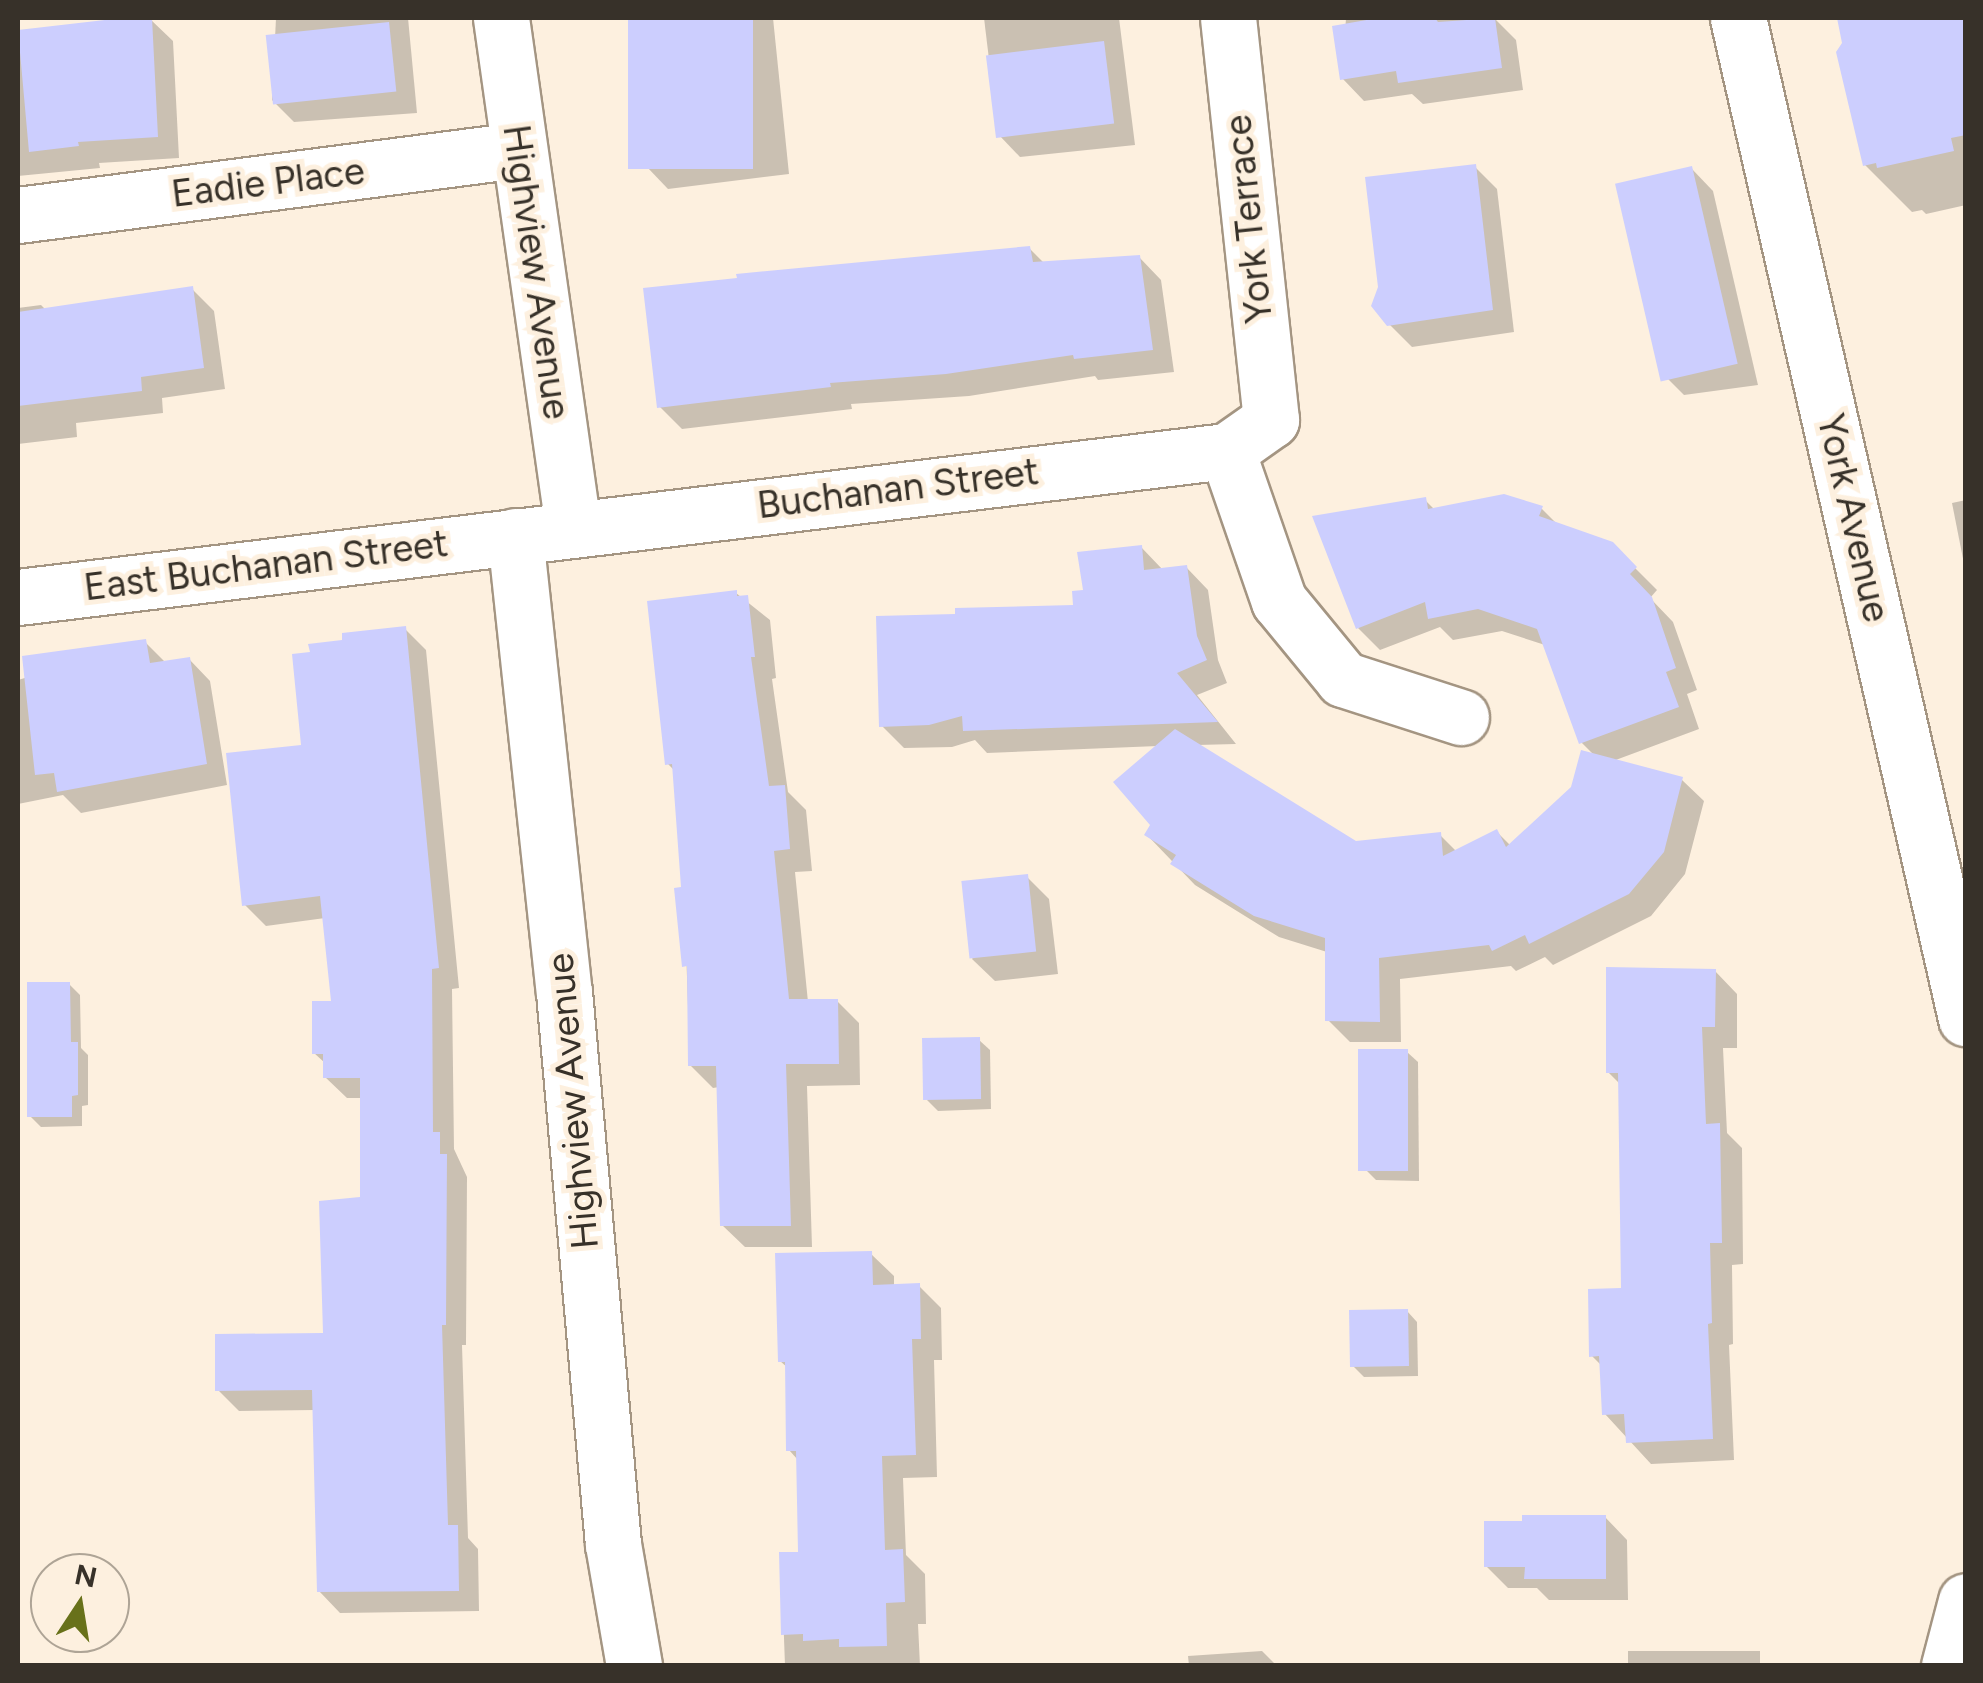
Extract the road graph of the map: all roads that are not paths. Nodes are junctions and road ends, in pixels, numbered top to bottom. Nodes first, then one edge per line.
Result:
1 (501, 18) edge
2 (1228, 18) edge
3 (1738, 18) edge
4 (518, 150) junction
5 (18, 215) edge
6 (1270, 420) joint
7 (1228, 451) junction
8 (573, 527) junction
9 (515, 536) junction
10 (18, 597) edge
11 (1461, 718) dead end
12 (1966, 1018) edge
13 (1966, 1601) edge
14 (634, 1666) edge
15 (1949, 1666) edge

1 - 4 street, Highview Avenue
2 - 6 street, York Terrace
3 - 12 street, York Avenue
4 - 5 street, Eadie Place
4 - 8 street, Highview Avenue
6 - 7 street, Buchanan Street
7 - 8 street, Buchanan Street
7 - 11 street
8 - 9 street, Buchanan Street
9 - 10 street, East Buchanan Street
9 - 14 street, Highview Avenue
13 - 15 street

